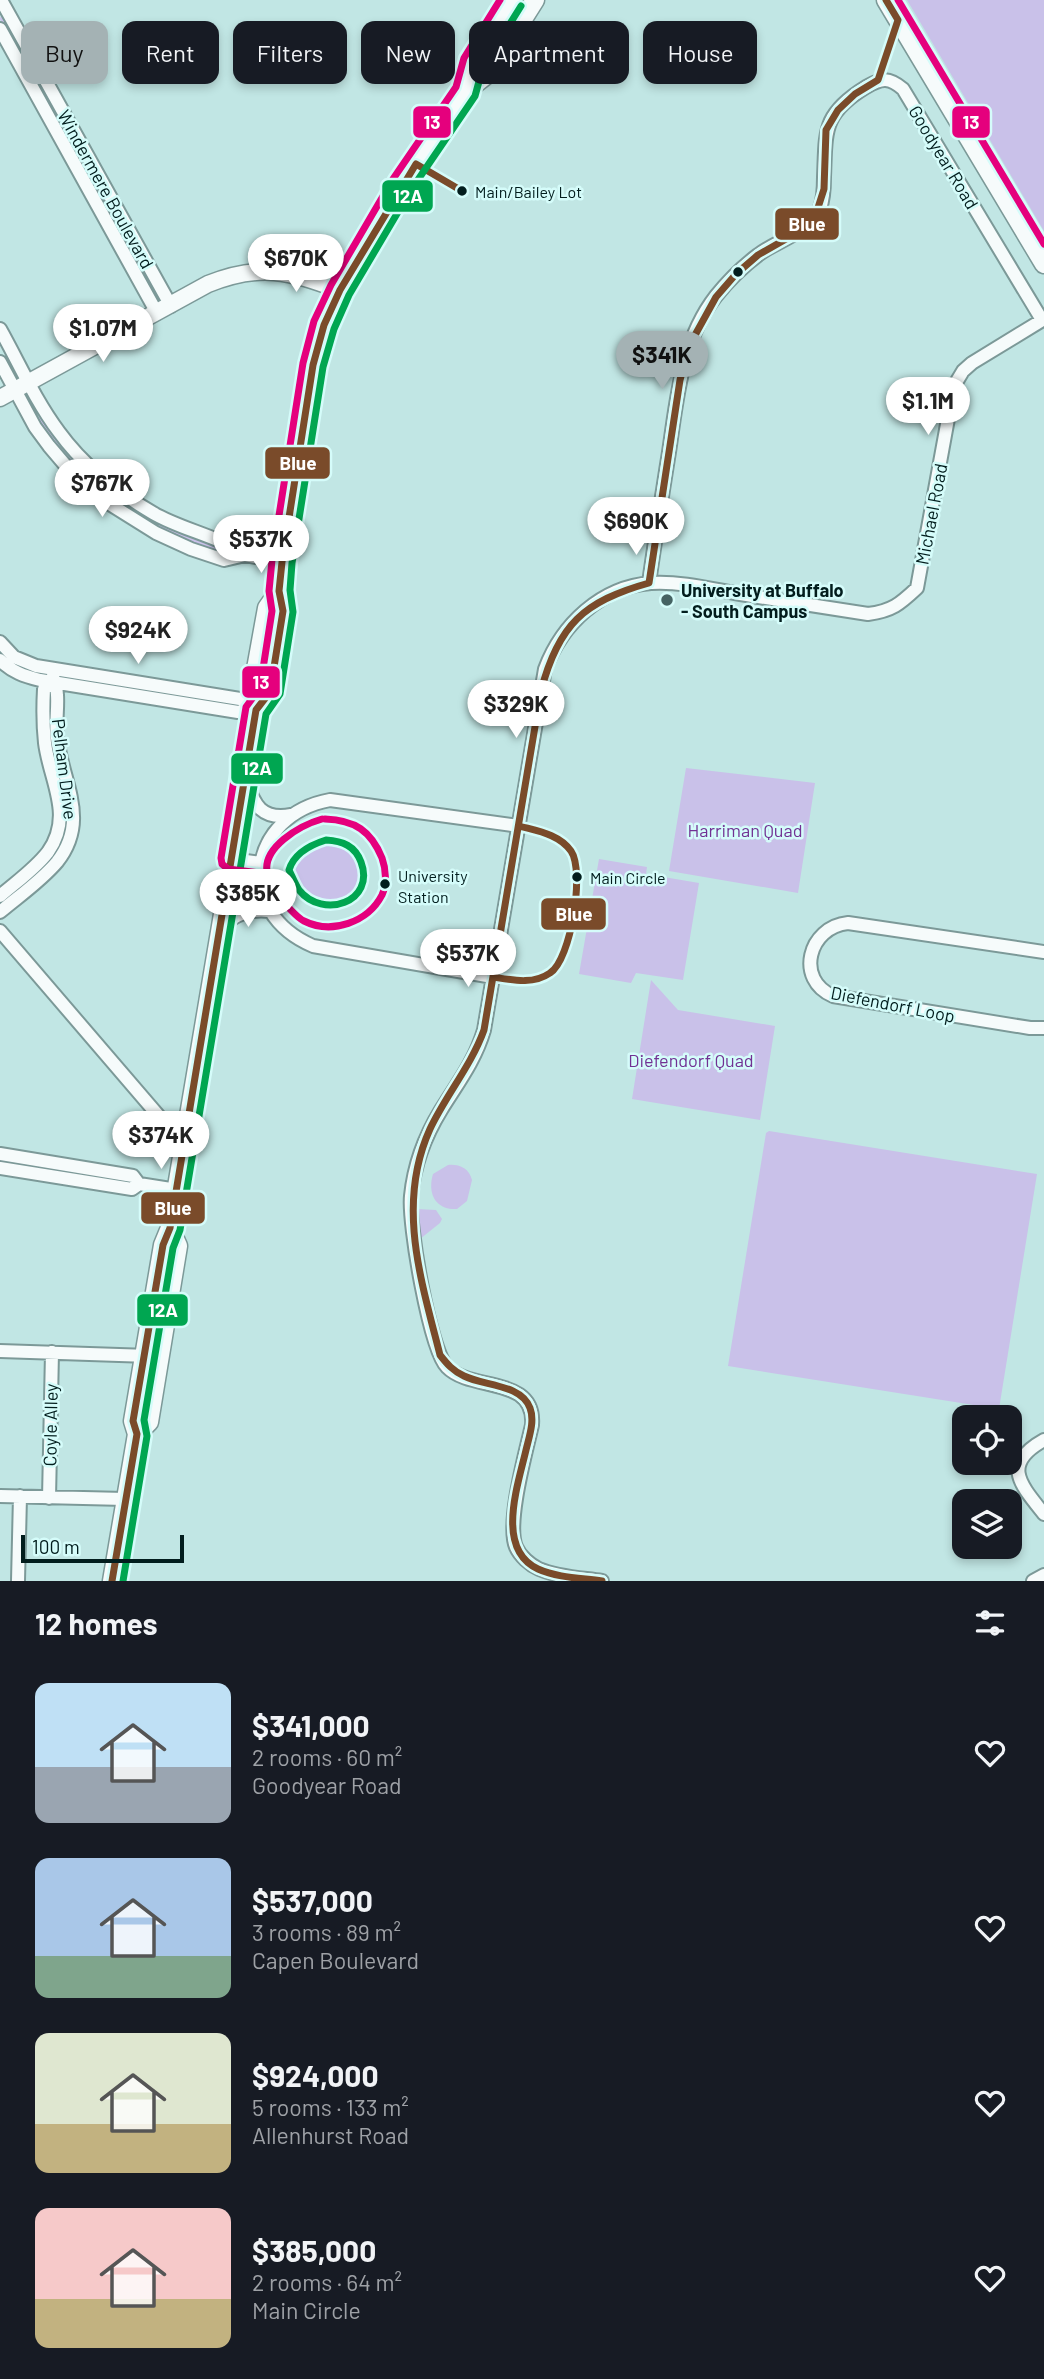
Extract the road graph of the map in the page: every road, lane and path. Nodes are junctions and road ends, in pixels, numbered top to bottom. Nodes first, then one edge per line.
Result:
1 (1, 0) edge
2 (512, 0) edge
3 (886, 0) edge
4 (535, 2) edge
5 (0, 29) edge
6 (466, 91) junction
7 (1044, 264) edge
8 (340, 290) junction
9 (164, 309) junction
10 (1043, 320) edge
11 (0, 329) edge
12 (0, 362) edge
13 (22, 386) junction
14 (0, 398) edge
15 (123, 493) junction
16 (114, 507) junction
17 (245, 555) junction
18 (282, 562) junction
19 (649, 583) junction
20 (0, 642) edge
21 (0, 660) edge
22 (53, 676) junction
23 (256, 710) junction
24 (58, 773) junction
25 (246, 778) junction
26 (291, 815) junction
27 (519, 826) junction
28 (53, 844) junction
29 (64, 851) junction
30 (231, 859) junction
31 (261, 863) junction
32 (0, 896) edge
33 (269, 911) junction
34 (0, 912) edge
35 (220, 928) junction
36 (0, 930) edge
37 (1044, 952) edge
38 (493, 977) junction
39 (1044, 1028) edge
40 (186, 1131) junction
41 (0, 1154) edge
42 (0, 1168) edge
43 (139, 1184) junction
44 (177, 1190) junction
45 (0, 1351) edge
46 (52, 1352) junction
47 (152, 1357) junction
48 (1044, 1440) edge
49 (0, 1496) edge
50 (20, 1496) junction
51 (49, 1498) junction
52 (125, 1500) junction
53 (1044, 1514) edge
54 (1044, 1575) edge
55 (18, 1581) edge
56 (112, 1581) edge
57 (603, 1581) edge
58 (1033, 1581) edge

1 - 9 street, Windermere Boulevard
2 - 6 main road
3 - 7 main road
4 - 6 main road
5 - 9 street, Windermere Boulevard
6 - 8 main road
8 - 9 main road
8 - 18 main road
9 - 13 main road
10 - 19 street, Michael Road
10 - 19 street, Goodyear Road
11 - 13 street
12 - 13 street
13 - 14 main road
13 - 15 street
13 - 16 street
15 - 16 street
15 - 17 street
16 - 17 street
17 - 18 street
18 - 23 main road
19 - 27 street
20 - 22 street
21 - 22 street
22 - 23 street
22 - 24 street, Pelham Drive
23 - 25 main road
24 - 28 street, Pelham Drive
24 - 29 street, Pelham Drive
25 - 26 street
25 - 30 main road
26 - 27 street
26 - 31 street
27 - 38 street
28 - 29 street
28 - 32 street, Pelham Drive
29 - 34 street, Pelham Drive
30 - 31 street
30 - 35 main road
31 - 33 street
33 - 35 street
33 - 38 street
35 - 40 main road
36 - 40 street
37 - 39 street, Diefendorf Loop
38 - 57 street
40 - 44 main road
41 - 43 street
42 - 43 street
43 - 44 street
44 - 47 main road
45 - 46 street
46 - 47 street
46 - 51 street, Coyle Alley
47 - 52 main road
48 - 53 street
49 - 50 street
50 - 51 street
50 - 55 street
51 - 52 street
52 - 56 main road
54 - 58 street

